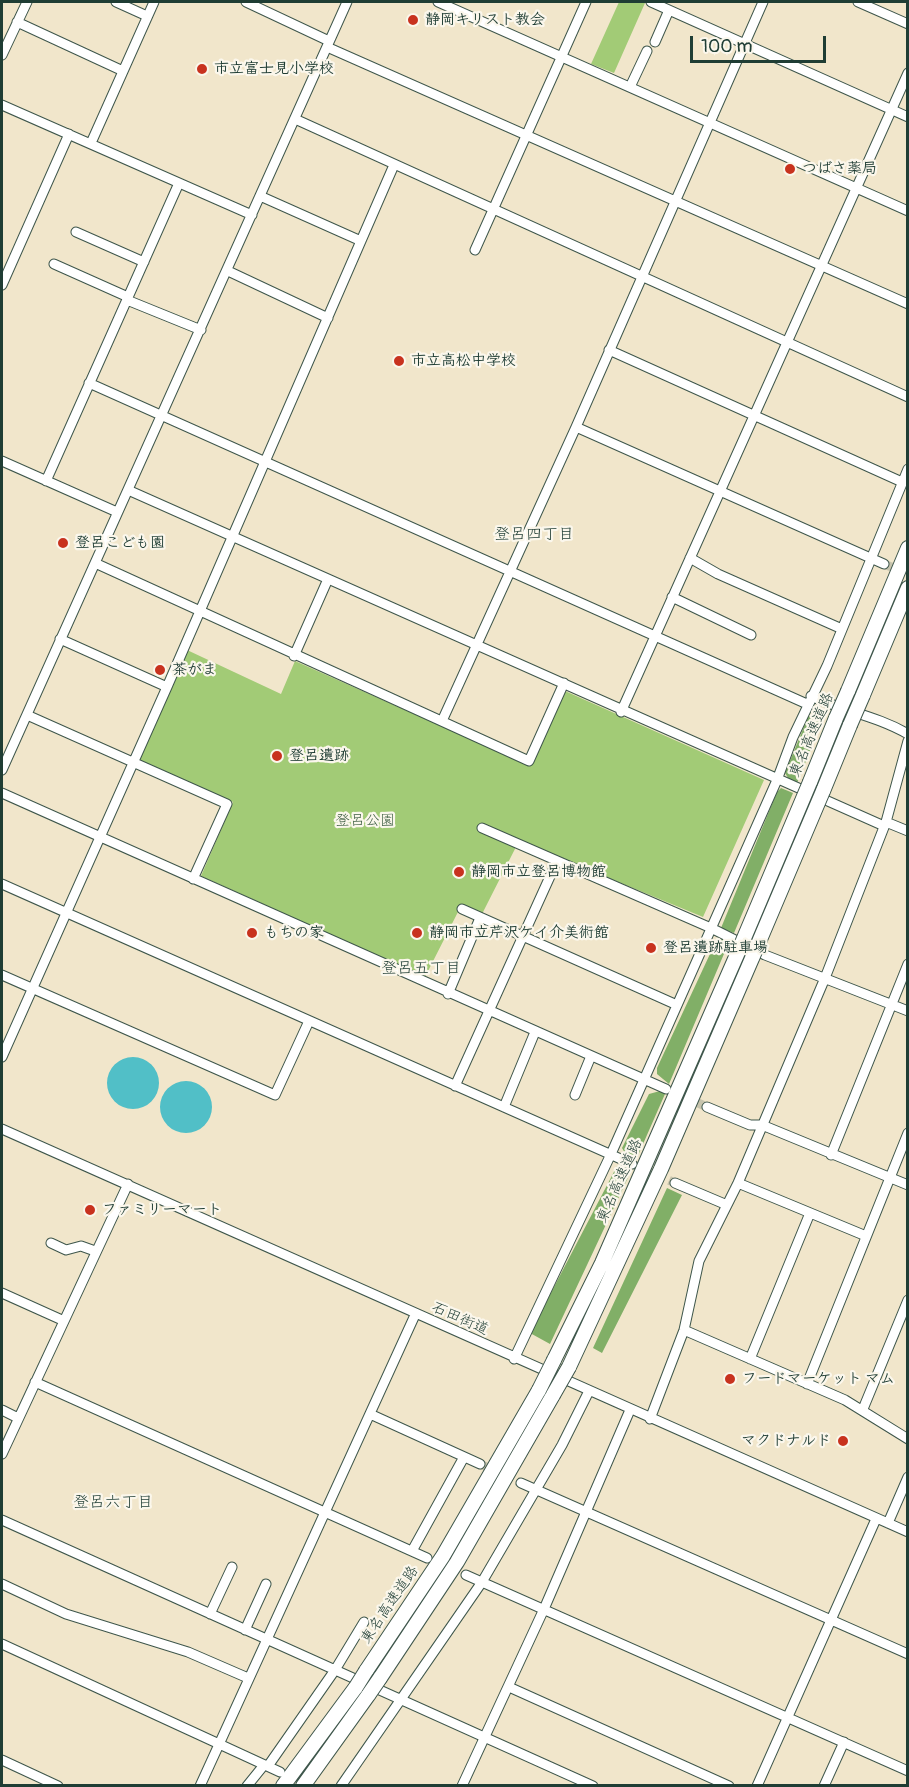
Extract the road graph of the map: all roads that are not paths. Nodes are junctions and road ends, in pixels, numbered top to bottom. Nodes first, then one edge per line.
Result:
1 (27, 2) edge
2 (116, 2) edge
3 (154, 2) edge
4 (246, 2) edge
5 (438, 2) edge
6 (586, 2) edge
7 (651, 2) edge
8 (763, 2) edge
9 (858, 2) edge
10 (344, 3) edge
11 (268, 6) edge
12 (669, 10) junction
13 (147, 16) junction
14 (17, 22) junction
15 (908, 24) edge
16 (655, 42) dead end
17 (328, 44) junction
18 (745, 44) junction
19 (647, 51) dead end
20 (2, 55) edge
21 (562, 57) junction
22 (123, 71) junction
23 (908, 74) edge
24 (630, 87) junction
25 (2, 105) edge
26 (891, 110) junction
27 (908, 117) edge
28 (295, 119) junction
29 (708, 123) junction
30 (69, 134) junction
31 (526, 136) junction
32 (91, 143) junction
33 (394, 165) junction
34 (178, 183) junction
35 (856, 188) junction
36 (260, 196) junction
37 (674, 201) junction
38 (492, 210) junction
39 (908, 211) edge
40 (252, 215) junction
41 (76, 232) dead end
42 (361, 241) junction
43 (475, 250) dead end
44 (144, 262) junction
45 (54, 264) dead end
46 (821, 267) junction
47 (228, 271) junction
48 (641, 275) junction
49 (2, 285) edge
50 (127, 298) junction
51 (908, 304) edge
52 (328, 318) junction
53 (201, 330) junction
54 (787, 343) junction
55 (609, 350) junction
56 (89, 383) junction
57 (908, 396) edge
58 (162, 415) junction
59 (754, 415) junction
60 (576, 427) junction
61 (2, 461) edge
62 (265, 461) junction
63 (908, 470) edge
64 (46, 481) junction
65 (902, 482) junction
66 (128, 490) junction
67 (719, 493) junction
68 (117, 513) junction
69 (232, 535) junction
70 (908, 548) edge
71 (690, 558) junction
72 (871, 558) junction
73 (95, 563) junction
74 (884, 564) tunnel mouth
75 (510, 570) junction
76 (328, 579) junction
77 (908, 588) edge
78 (672, 597) junction
79 (199, 612) junction
80 (842, 629) junction
81 (656, 635) junction
82 (751, 635) dead end
83 (60, 639) junction
84 (476, 644) junction
85 (294, 656) junction
86 (564, 683) junction
87 (167, 687) junction
88 (809, 700) junction
89 (621, 712) junction
90 (27, 715) junction
91 (442, 721) junction
92 (908, 734) edge
93 (908, 741) edge
94 (133, 762) junction
95 (2, 770) edge
96 (777, 780) junction
97 (2, 792) edge
98 (885, 824) junction
99 (482, 828) dead end
100 (908, 831) edge
101 (98, 837) junction
102 (557, 861) junction
103 (193, 879) junction
104 (2, 884) edge
105 (462, 909) dead end
106 (65, 912) junction
107 (480, 918) junction
108 (711, 928) junction
109 (521, 936) junction
110 (908, 964) edge
111 (2, 975) edge
112 (825, 978) junction
113 (33, 989) junction
114 (448, 993) junction
115 (891, 1004) junction
116 (678, 1005) junction
117 (488, 1011) junction
118 (908, 1011) edge
119 (309, 1021) junction
120 (535, 1032) junction
121 (591, 1056) junction
122 (2, 1057) edge
123 (644, 1079) junction
124 (455, 1086) junction
125 (666, 1089) tunnel mouth
126 (575, 1095) dead end
127 (504, 1107) junction
128 (707, 1107) tunnel mouth
129 (762, 1125) junction
130 (2, 1129) edge
131 (908, 1133) edge
132 (611, 1154) junction
133 (831, 1155) junction
134 (632, 1164) tunnel mouth
135 (889, 1178) junction
136 (675, 1183) tunnel mouth
137 (738, 1183) junction
138 (128, 1184) junction
139 (908, 1185) edge
140 (726, 1205) junction
141 (810, 1213) junction
142 (866, 1236) junction
143 (51, 1243) dead end
144 (94, 1251) junction
145 (2, 1293) edge
146 (908, 1300) edge
147 (415, 1315) junction
148 (62, 1320) junction
149 (684, 1330) junction
150 (514, 1359) junction
151 (750, 1359) junction
152 (35, 1382) junction
153 (807, 1384) junction
154 (589, 1391) junction
155 (863, 1409) junction
156 (2, 1410) edge
157 (630, 1410) junction
158 (370, 1414) junction
159 (18, 1418) junction
160 (650, 1419) junction
161 (908, 1439) edge
162 (2, 1454) edge
163 (464, 1457) junction
164 (480, 1464) tunnel mouth
165 (908, 1477) edge
166 (521, 1483) tunnel mouth
167 (535, 1490) junction
168 (588, 1511) junction
169 (327, 1512) junction
170 (876, 1519) junction
171 (2, 1521) edge
172 (888, 1523) junction
173 (908, 1532) edge
174 (412, 1551) junction
175 (427, 1558) dead end
176 (232, 1567) dead end
177 (466, 1575) dead end
178 (482, 1582) junction
179 (2, 1584) edge
180 (266, 1584) dead end
181 (544, 1609) junction
182 (210, 1614) junction
183 (831, 1620) junction
184 (364, 1622) dead end
185 (245, 1630) junction
186 (266, 1639) junction
187 (2, 1644) edge
188 (908, 1654) edge
189 (335, 1670) junction
190 (248, 1678) junction
191 (509, 1687) junction
192 (402, 1700) junction
193 (787, 1717) junction
194 (484, 1737) junction
195 (844, 1742) junction
196 (218, 1744) junction
197 (2, 1760) edge
198 (266, 1765) junction
199 (908, 1770) edge
200 (281, 1779) edge
201 (58, 1785) edge
202 (200, 1785) edge
203 (247, 1785) edge
204 (303, 1785) edge
205 (341, 1785) edge
206 (462, 1785) edge
207 (593, 1785) edge
208 (729, 1785) edge
209 (758, 1785) edge
210 (824, 1785) edge

1 - 14 street
2 - 13 street
3 - 13 street
4 - 11 street
5 - 21 street
6 - 21 street
7 - 12 street
8 - 18 street
9 - 15 street
10 - 17 street
11 - 17 street
12 - 16 street
12 - 18 street
13 - 22 street
14 - 20 street
14 - 22 street
17 - 28 street
17 - 31 street
18 - 26 street
18 - 29 street
19 - 24 street
21 - 24 street
21 - 31 street
22 - 32 street
23 - 26 street
24 - 29 street
25 - 30 street
26 - 27 street
26 - 35 street
28 - 33 street
28 - 36 street
29 - 35 street
29 - 37 street
30 - 32 street
30 - 49 street
31 - 37 street
31 - 38 street
32 - 34 street
33 - 38 street
33 - 42 street
34 - 40 street
34 - 44 street
35 - 39 street
35 - 46 street
36 - 40 street
36 - 42 street
37 - 46 street
37 - 48 street
38 - 43 street
38 - 48 street
40 - 47 street
41 - 44 street
42 - 52 street
44 - 50 street
45 - 50 street
46 - 51 street
46 - 54 street
47 - 52 street
47 - 53 street
48 - 54 street
48 - 55 street
50 - 53 street
50 - 56 street
52 - 62 street
53 - 58 street
54 - 57 street
54 - 59 street
55 - 59 street
55 - 60 street
56 - 58 street
56 - 64 street
58 - 62 street
58 - 66 street
59 - 65 street
59 - 67 street
60 - 67 street
60 - 75 street
61 - 64 street
62 - 69 street
62 - 75 street
63 - 65 street
64 - 68 street
65 - 72 street
66 - 68 street
66 - 69 street
67 - 71 street
67 - 72 street
68 - 73 street
69 - 76 street
69 - 79 street
70 - 200 highway, 東名高速道路, bridge
71 - 78 street
71 - 80 street
72 - 74 street
72 - 80 street
73 - 79 street
73 - 83 street
75 - 81 street
75 - 84 street
76 - 84 street
76 - 85 street
77 - 204 highway, 東名高速道路, bridge
78 - 81 street
78 - 82 street
79 - 85 street
79 - 87 street
80 - 88 street
81 - 88 street
81 - 89 street
83 - 87 street
83 - 90 street
84 - 86 street
84 - 91 street
85 - 91 street
86 - 89 street
86 - 91 street
87 - 94 street
88 - 92 street
88 - 96 street
89 - 96 street
90 - 94 street
90 - 95 street
93 - 98 street
94 - 101 street
94 - 103 street
96 - 98 street
96 - 108 street
97 - 101 street
98 - 100 street
98 - 112 street
99 - 102 street
101 - 103 street
101 - 106 street
102 - 108 street
102 - 109 street
103 - 114 street
104 - 106 street
105 - 107 street
106 - 113 street
106 - 119 street
107 - 109 street
107 - 114 street
108 - 112 street
108 - 116 street
109 - 116 street
109 - 117 street
110 - 115 street
111 - 113 street
112 - 115 street
112 - 129 street
113 - 119 street
113 - 122 street
114 - 117 street
115 - 118 street
115 - 133 street
116 - 123 street
117 - 120 street
117 - 124 street
119 - 124 street
120 - 121 street
120 - 127 street
121 - 123 street
121 - 126 street
123 - 125 street
123 - 132 street
124 - 127 street
127 - 132 street
128 - 129 street
129 - 133 street
129 - 137 street
130 - 138 street, 石田街道
131 - 135 street
132 - 134 street
132 - 150 street
133 - 135 street
135 - 139 street
135 - 142 street
136 - 140 street
137 - 140 street
137 - 141 street
138 - 144 street
138 - 147 street, 石田街道
140 - 149 street
141 - 142 street
141 - 151 street
142 - 153 street
143 - 144 street
144 - 148 street
145 - 148 street
146 - 155 street
147 - 150 street, 石田街道
147 - 158 street
148 - 152 street
149 - 151 street
149 - 160 street
150 - 154 street, 石田街道
151 - 153 street
152 - 159 street
152 - 169 street
153 - 155 street
154 - 157 street, 石田街道
154 - 167 street
155 - 161 street
156 - 159 street
157 - 160 street, 石田街道
157 - 168 street
158 - 163 street
158 - 169 street
159 - 162 street
160 - 170 street, 石田街道
163 - 164 street
163 - 174 street
165 - 172 street
166 - 167 street
167 - 168 street
167 - 178 street
168 - 181 street
168 - 183 street
169 - 174 street
169 - 186 street
170 - 172 street, 石田街道
170 - 183 street
171 - 182 street
172 - 173 street, 石田街道
174 - 175 street
176 - 182 street
177 - 178 street
178 - 181 street
178 - 192 street
179 - 190 street
180 - 185 street
181 - 191 street
181 - 193 street
182 - 185 street
183 - 188 street
183 - 193 street
184 - 189 street
185 - 186 street
186 - 189 street
186 - 190 street
187 - 196 street
189 - 192 street
189 - 198 street
190 - 196 street
191 - 194 street
191 - 208 street
192 - 194 street
192 - 205 street
193 - 195 street
193 - 209 street
194 - 206 street
194 - 207 street
195 - 199 street
195 - 210 street
196 - 198 street
196 - 202 street
197 - 201 street
198 - 200 street
198 - 203 street

